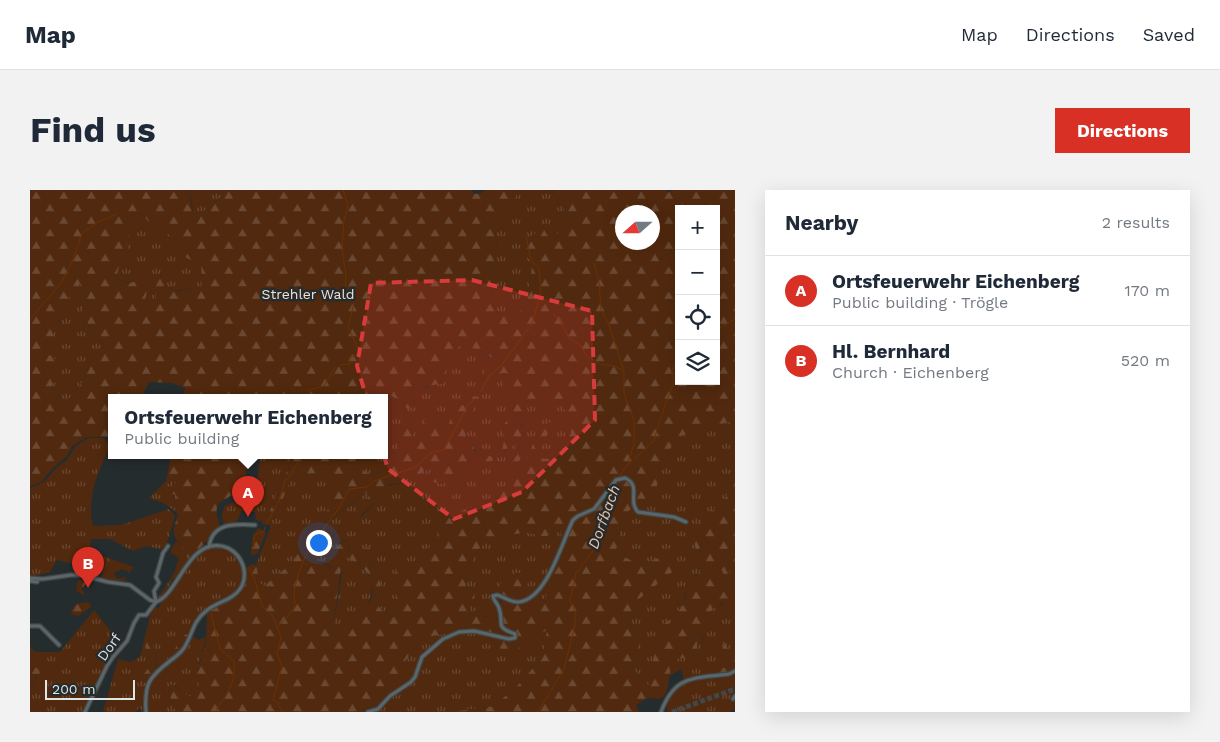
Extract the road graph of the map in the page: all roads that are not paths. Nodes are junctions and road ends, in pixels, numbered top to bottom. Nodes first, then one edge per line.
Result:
1 (686, 522) dead end
2 (255, 525) dead end
3 (168, 546) dead end
4 (209, 547) junction
5 (30, 580) edge
6 (156, 602) junction
7 (30, 626) edge
8 (59, 645) dead end
9 (735, 671) edge
10 (85, 712) edge
11 (146, 712) edge
12 (368, 712) edge
13 (661, 712) edge

1 - 12 street
2 - 4 street, Dorf
3 - 6 street
4 - 6 street, Dorf
4 - 11 street
5 - 6 street
6 - 10 street, Dorf
7 - 8 street
9 - 13 street

